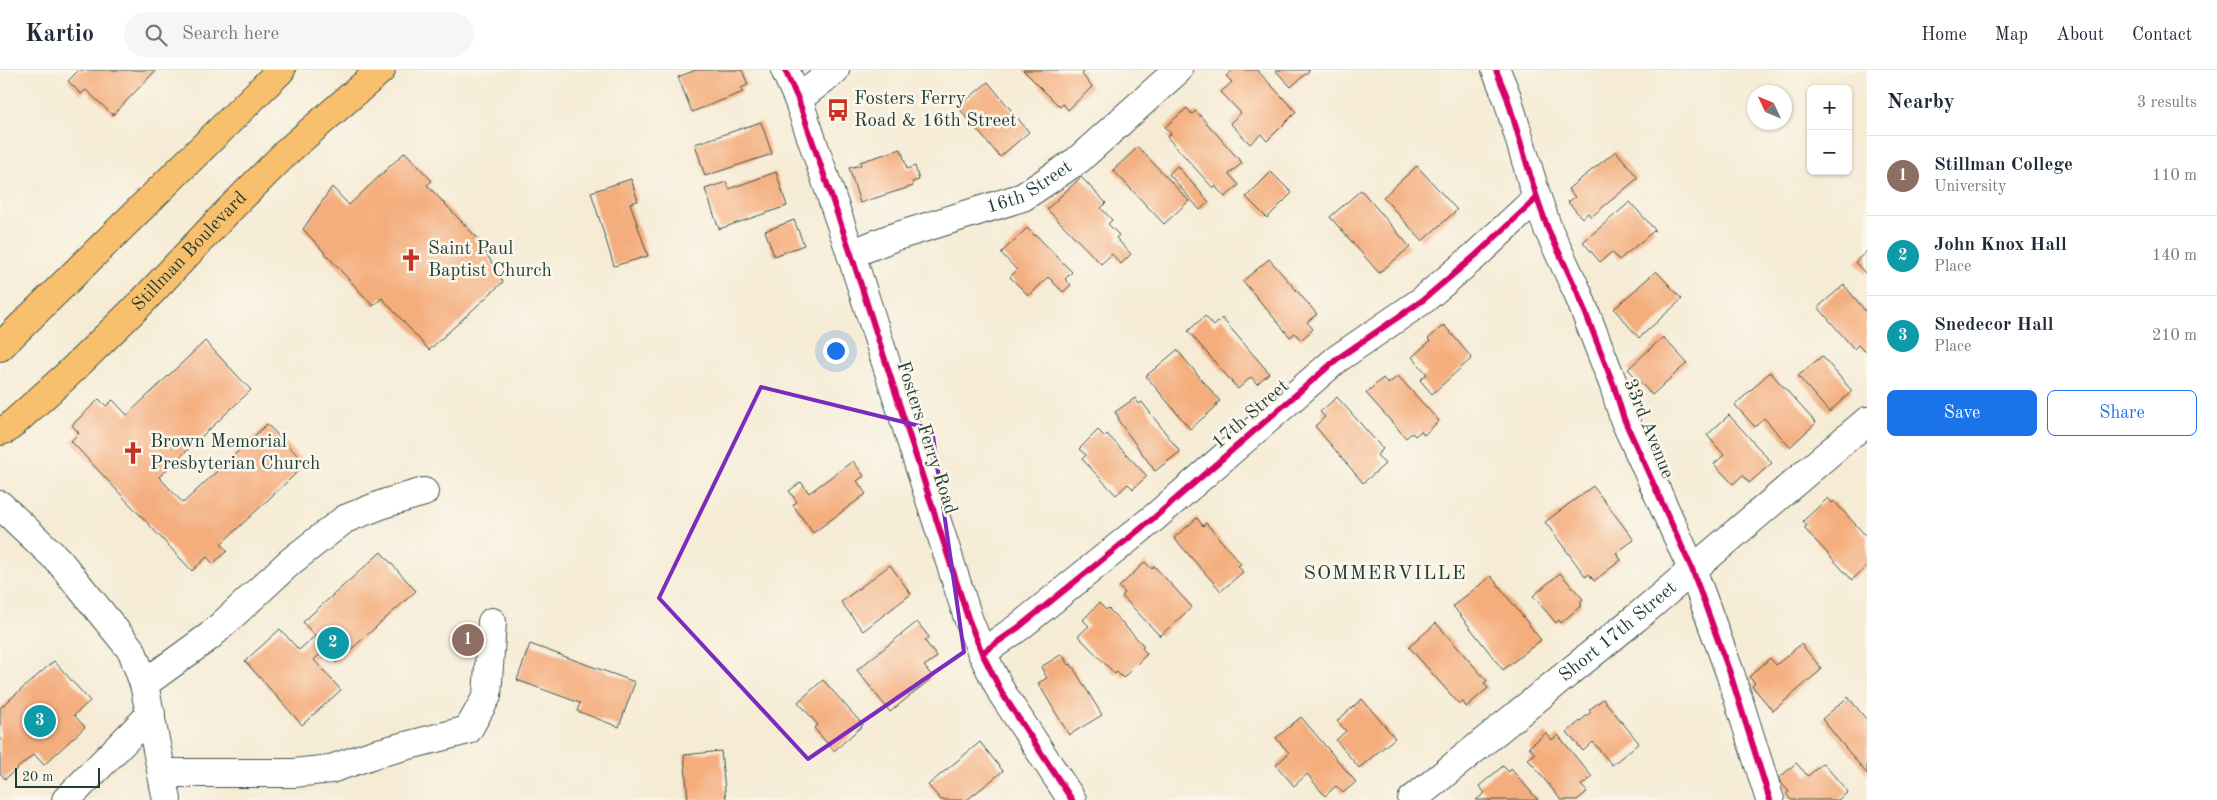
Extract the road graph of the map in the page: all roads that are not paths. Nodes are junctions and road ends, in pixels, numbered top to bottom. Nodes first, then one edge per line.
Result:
1 (281, 70) edge
2 (381, 70) edge
3 (786, 70) edge
4 (835, 70) edge
5 (1178, 70) edge
6 (1496, 70) edge
7 (798, 99) junction
8 (1537, 198) junction
9 (851, 254) junction
10 (0, 347) edge
11 (1867, 421) edge
12 (0, 431) edge
13 (424, 492) dead end
14 (0, 506) edge
15 (1692, 569) junction
16 (492, 622) dead end
17 (982, 653) junction
18 (144, 684) junction
19 (151, 714) junction
20 (162, 773) junction
21 (66, 800) edge
22 (168, 800) edge
23 (1072, 800) edge
24 (1412, 800) edge
25 (1770, 800) edge

1 - 10 main road
2 - 12 main road, Stillman Boulevard
3 - 7 street, Fosters Ferry Road
4 - 7 street
5 - 9 street, 16th Street
6 - 8 street, 33rd Avenue
7 - 9 street, Fosters Ferry Road
8 - 15 street, 33rd Avenue
8 - 17 street, 17th Street
9 - 17 street, Fosters Ferry Road
11 - 15 street, Short 17th Street
13 - 18 street
14 - 18 street
15 - 24 street, Short 17th Street
15 - 25 street, 33rd Avenue
16 - 20 street
17 - 23 street, Fosters Ferry Road
18 - 19 street
19 - 20 street
19 - 21 street
20 - 22 street

